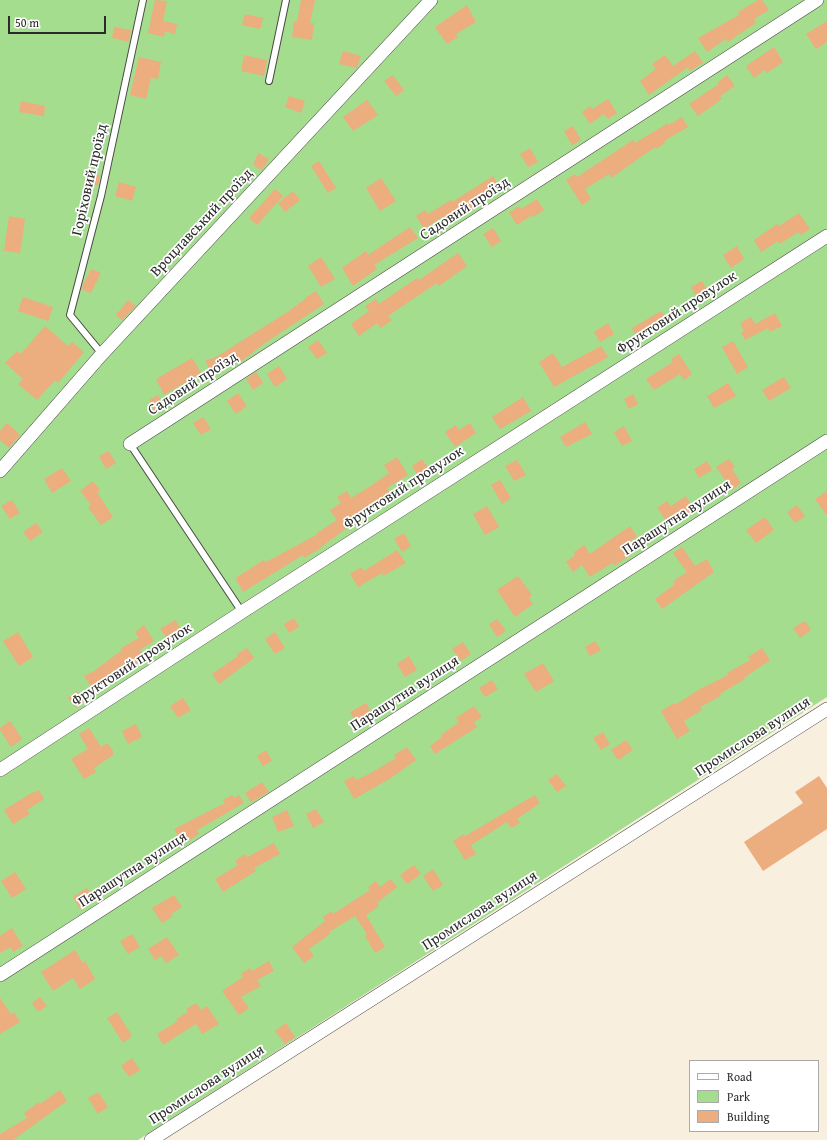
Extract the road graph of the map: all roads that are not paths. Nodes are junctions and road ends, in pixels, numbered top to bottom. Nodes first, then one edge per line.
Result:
1 (143, 0) edge
2 (286, 0) edge
3 (431, 0) edge
4 (817, 0) edge
5 (269, 80) dead end
6 (827, 236) edge
7 (102, 354) junction
8 (827, 441) edge
9 (130, 444) joint
10 (0, 471) edge
11 (242, 612) junction
12 (827, 709) edge
13 (0, 770) edge
14 (0, 975) edge
15 (151, 1140) edge

1 - 7 lane, Горіховий проїзд
2 - 5 lane
3 - 7 street, Вроцлавський проїзд
4 - 9 street, Садовий проїзд
6 - 11 street, Фруктовий провулок
7 - 10 street, Вроцлавський проїзд
8 - 14 street, Парашутна вулиця
9 - 11 lane
11 - 13 street, Фруктовий провулок
12 - 15 street, Промислова вулиця

